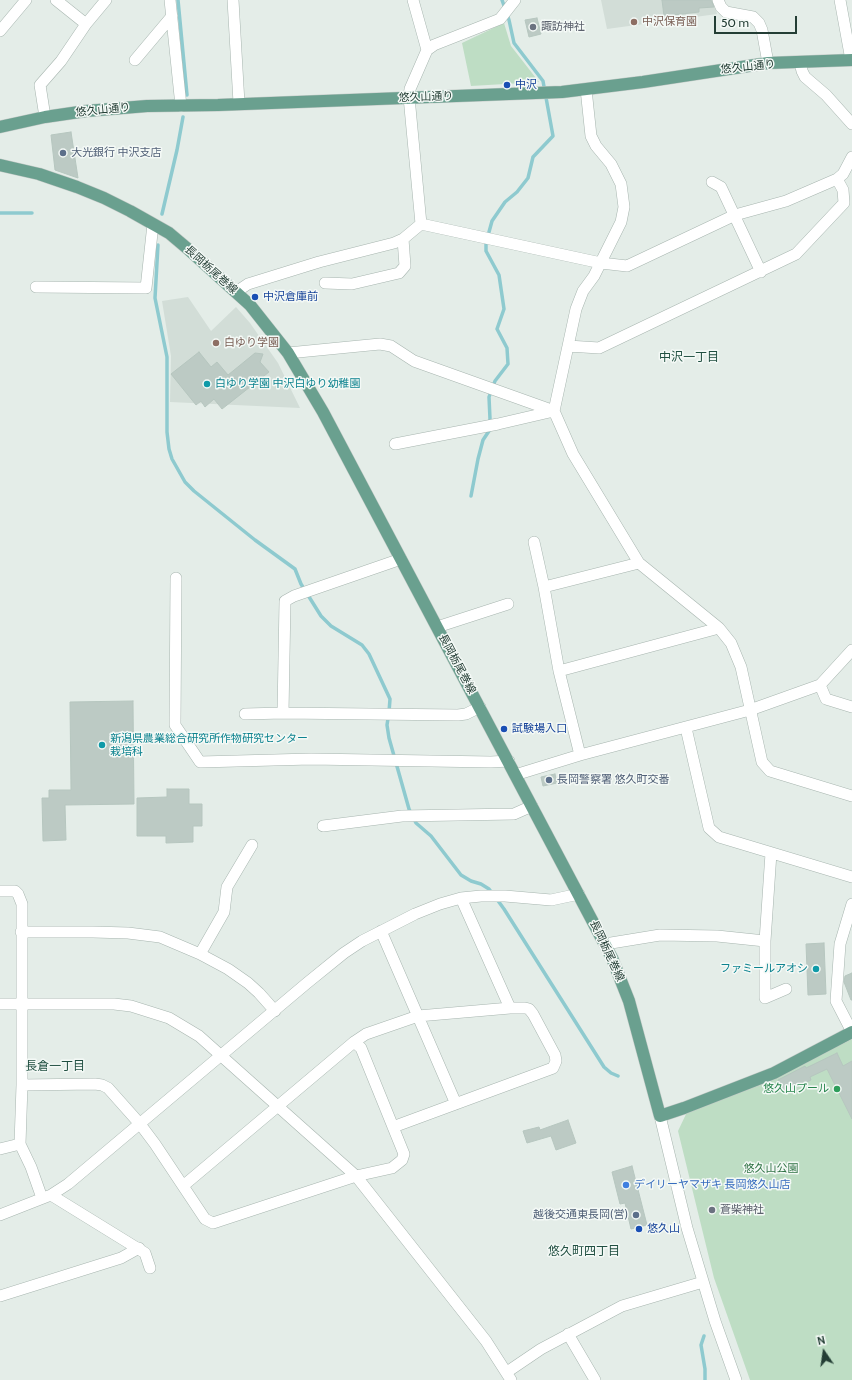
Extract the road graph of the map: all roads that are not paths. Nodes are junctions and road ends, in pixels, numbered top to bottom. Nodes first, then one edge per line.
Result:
1 (26, 0) edge
2 (56, 0) edge
3 (106, 0) edge
4 (170, 0) edge
5 (233, 0) edge
6 (413, 0) edge
7 (515, 0) edge
8 (718, 0) edge
9 (840, 0) edge
10 (172, 16) junction
11 (86, 24) junction
12 (0, 31) edge
13 (427, 50) junction
14 (135, 60) dead end
15 (852, 60) edge
16 (768, 63) junction
17 (800, 63) junction
18 (586, 89) junction
19 (409, 97) junction
20 (239, 103) junction
21 (181, 106) junction
22 (45, 117) junction
23 (852, 124) edge
24 (0, 127) edge
25 (852, 156) edge
26 (0, 165) edge
27 (837, 179) junction
28 (712, 182) dead end
29 (735, 215) junction
30 (153, 224) junction
31 (421, 224) junction
32 (403, 239) junction
33 (601, 263) junction
34 (761, 272) junction
35 (325, 283) dead end
36 (36, 286) dead end
37 (236, 292) junction
38 (568, 346) junction
39 (288, 353) junction
40 (554, 410) junction
41 (395, 444) dead end
42 (534, 542) dead end
43 (401, 560) junction
44 (639, 564) junction
45 (176, 578) dead end
46 (544, 587) junction
47 (508, 604) dead end
48 (437, 627) junction
49 (719, 628) junction
50 (852, 650) edge
51 (559, 671) junction
52 (820, 685) junction
53 (480, 707) junction
54 (852, 707) edge
55 (750, 710) junction
56 (283, 713) junction
57 (245, 714) dead end
58 (686, 728) junction
59 (580, 755) junction
60 (509, 761) junction
61 (515, 775) junction
62 (852, 796) edge
63 (532, 806) junction
64 (323, 826) dead end
65 (252, 845) dead end
66 (771, 853) junction
67 (852, 877) edge
68 (0, 891) edge
69 (579, 894) junction
70 (461, 898) junction
71 (852, 904) edge
72 (381, 931) junction
73 (21, 932) junction
74 (765, 941) junction
75 (605, 944) junction
76 (200, 954) junction
77 (786, 989) dead end
78 (0, 1004) edge
79 (22, 1004) junction
80 (510, 1008) junction
81 (275, 1011) junction
82 (418, 1016) junction
83 (852, 1032) edge
84 (354, 1042) junction
85 (221, 1056) junction
86 (22, 1085) junction
87 (456, 1104) junction
88 (278, 1106) junction
89 (660, 1116) junction
90 (140, 1124) junction
91 (393, 1127) junction
92 (20, 1144) junction
93 (0, 1149) edge
94 (356, 1176) junction
95 (184, 1186) junction
96 (46, 1196) junction
97 (0, 1215) edge
98 (139, 1248) junction
99 (150, 1268) dead end
100 (703, 1282) junction
101 (0, 1296) edge
102 (568, 1334) junction
103 (509, 1376) edge
104 (595, 1380) edge
105 (736, 1380) edge

1 - 12 street
2 - 11 street
3 - 11 street
4 - 10 street
5 - 20 street
6 - 13 street
7 - 13 street
8 - 16 street
9 - 15 street
10 - 14 street
10 - 21 street
11 - 22 street
13 - 19 street
15 - 17 main road, 悠久山通り
16 - 17 main road, 悠久山通り
16 - 18 main road, 悠久山通り
17 - 23 street
18 - 19 main road, 悠久山通り
18 - 33 street
19 - 20 main road, 悠久山通り
19 - 31 street
20 - 21 main road, 悠久山通り
21 - 22 main road, 悠久山通り
22 - 24 main road, 悠久山通り
25 - 27 street
26 - 30 main road, 長岡栃尾巻線
27 - 29 street
27 - 34 street
28 - 29 street
29 - 33 street
29 - 34 street
30 - 36 street
30 - 37 main road, 長岡栃尾巻線
31 - 32 street
31 - 33 street
32 - 35 street
32 - 37 street
33 - 38 street
34 - 38 street
37 - 39 main road, 長岡栃尾巻線
38 - 40 street
39 - 40 street
39 - 43 main road, 長岡栃尾巻線
40 - 41 street
40 - 44 street
42 - 46 street
43 - 48 main road, 長岡栃尾巻線
43 - 56 street
44 - 46 street
44 - 49 street
45 - 60 street
46 - 51 street
47 - 48 street
48 - 53 main road, 長岡栃尾巻線
49 - 51 street
49 - 55 street
50 - 52 street
51 - 59 street
52 - 54 street
52 - 55 street
53 - 56 street
53 - 60 main road, 長岡栃尾巻線
55 - 58 street
55 - 62 street
56 - 57 street
58 - 59 street
58 - 66 street
59 - 61 street
60 - 61 main road, 長岡栃尾巻線
61 - 63 main road, 長岡栃尾巻線
63 - 64 street
63 - 69 main road, 長岡栃尾巻線
65 - 76 street
66 - 67 street
66 - 74 street
68 - 73 street
69 - 70 street
69 - 75 main road, 長岡栃尾巻線
70 - 72 street
70 - 80 street
71 - 83 street
72 - 81 street
72 - 82 street
73 - 76 street
73 - 79 street
74 - 75 street
74 - 77 street
75 - 89 main road, 長岡栃尾巻線
76 - 81 street
78 - 79 street
79 - 85 street
79 - 86 street
80 - 82 street
80 - 87 street
81 - 85 street
82 - 84 street
82 - 87 street
83 - 89 main road
84 - 88 street
84 - 91 street
85 - 88 street
85 - 90 street
86 - 90 street
86 - 92 street
87 - 91 street
88 - 94 street
88 - 95 street
89 - 100 street
90 - 95 street
90 - 96 street
91 - 94 street
92 - 93 street
92 - 96 street
94 - 95 street
94 - 103 street
96 - 97 street
96 - 98 street
98 - 99 street
98 - 101 street
100 - 102 street
100 - 105 street
102 - 103 street
102 - 104 street

